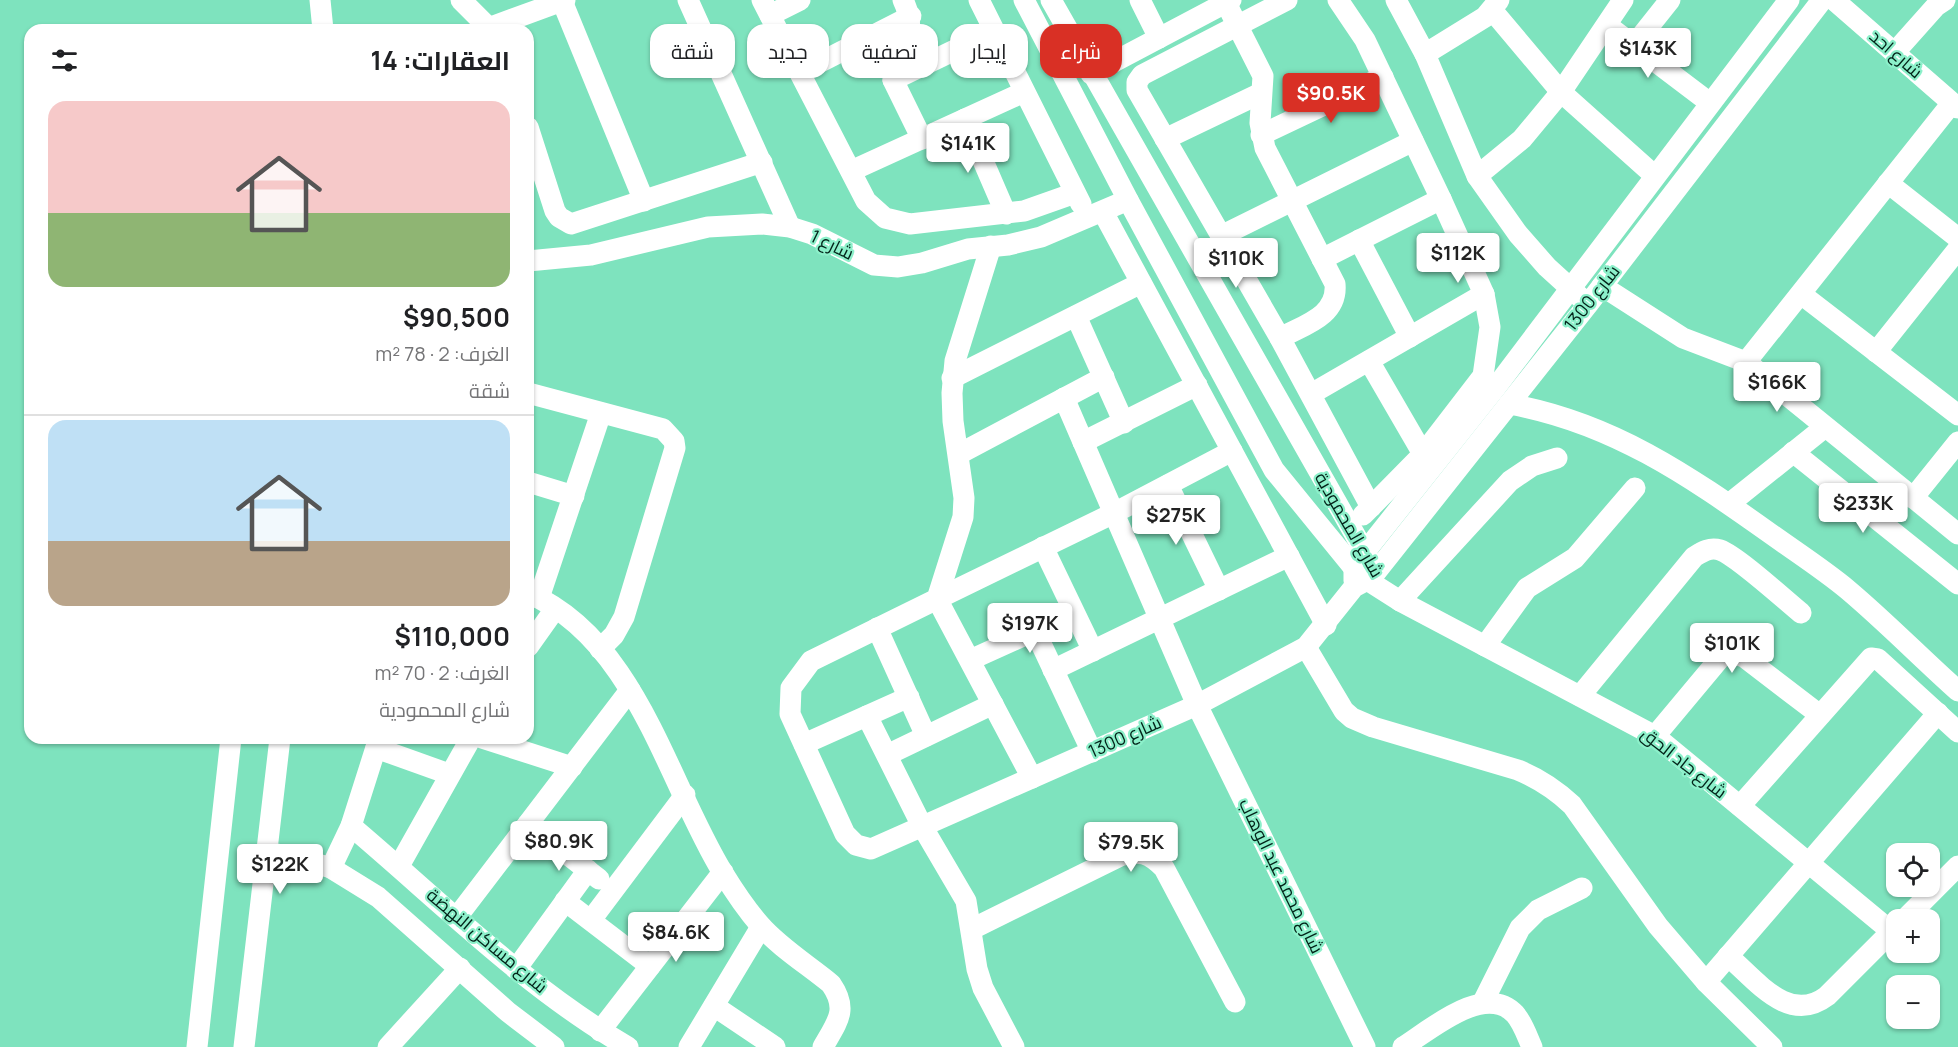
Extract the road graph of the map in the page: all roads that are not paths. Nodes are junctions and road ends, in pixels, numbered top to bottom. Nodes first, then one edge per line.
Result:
1 (320, 0) edge
2 (460, 0) edge
3 (688, 0) edge
4 (800, 0) edge
5 (979, 0) edge
6 (1024, 0) edge
7 (1051, 0) edge
8 (1140, 0) edge
9 (1287, 0) edge
10 (1338, 0) edge
11 (1396, 0) edge
12 (1623, 0) edge
13 (1670, 0) edge
14 (1789, 0) edge
15 (1822, 0) edge
16 (1834, 0) edge
17 (1945, 0) edge
18 (555, 2) edge
19 (1228, 2) edge
20 (1495, 5) edge
21 (766, 7) edge
22 (907, 8) edge
23 (322, 24) edge
24 (484, 24) edge
25 (501, 24) edge
26 (775, 24) edge
27 (991, 24) edge
28 (1064, 24) edge
29 (1607, 25) junction
30 (1237, 26) junction
31 (1040, 31) edge
32 (1159, 38) junction
33 (1635, 44) junction
34 (1895, 52) junction
35 (950, 53) edge
36 (1425, 54) junction
37 (829, 55) edge
38 (1122, 58) edge
39 (1383, 77) junction
40 (804, 78) edge
41 (1017, 78) edge
42 (1064, 78) edge
43 (1093, 78) edge
44 (894, 80) junction
45 (1024, 92) junction
46 (1561, 92) junction
47 (1261, 93) junction
48 (1710, 103) junction
49 (1955, 105) edge
50 (965, 119) junction
51 (1261, 135) junction
52 (922, 139) junction
53 (1165, 139) junction
54 (1413, 141) junction
55 (534, 146) edge
56 (762, 162) junction
57 (851, 171) junction
58 (1477, 176) junction
59 (1655, 176) junction
60 (1888, 183) junction
61 (1075, 193) junction
62 (1441, 199) junction
63 (1128, 200) junction
64 (644, 201) junction
65 (1292, 201) junction
66 (1006, 214) junction
67 (1095, 215) junction
68 (790, 227) junction
69 (1221, 236) junction
70 (1958, 238) edge
71 (1359, 240) junction
72 (991, 246) junction
73 (1958, 249) edge
74 (1322, 259) junction
75 (534, 260) edge
76 (1141, 283) junction
77 (1602, 286) junction
78 (1569, 289) junction
79 (1484, 294) junction
80 (1801, 294) junction
81 (1589, 303) junction
82 (1076, 316) junction
83 (1410, 337) junction
84 (1280, 338) junction
85 (1876, 352) junction
86 (1369, 361) junction
87 (1746, 362) junction
88 (1104, 377) junction
89 (952, 378) junction
90 (1197, 385) junction
91 (1311, 394) junction
92 (534, 395) edge
93 (1064, 398) junction
94 (1509, 404) junction
95 (601, 413) junction
96 (1958, 415) edge
97 (1124, 423) junction
98 (1825, 427) junction
99 (1083, 442) junction
100 (1958, 442) edge
101 (1232, 451) junction
102 (1793, 452) junction
103 (959, 454) junction
104 (1423, 454) junction
105 (1557, 458) dead end
106 (534, 484) edge
107 (1168, 485) junction
108 (1635, 488) dead end
109 (574, 496) junction
110 (1913, 498) junction
111 (1729, 504) junction
112 (1371, 507) junction
113 (1114, 513) junction
114 (1350, 528) junction
115 (1958, 534) edge
116 (1335, 544) junction
117 (1043, 547) junction
118 (1289, 556) junction
119 (1363, 572) junction
120 (1958, 585) edge
121 (1219, 590) junction
122 (1395, 598) junction
123 (938, 599) junction
124 (541, 600) edge
125 (1074, 613) junction
126 (1802, 614) dead end
127 (1160, 619) junction
128 (534, 625) edge
129 (1326, 625) junction
130 (877, 628) junction
131 (1035, 631) junction
132 (1485, 646) junction
133 (1306, 647) junction
134 (600, 649) junction
135 (1093, 651) junction
136 (970, 660) junction
137 (1053, 670) junction
138 (630, 690) junction
139 (1958, 692) edge
140 (1580, 696) junction
141 (909, 697) junction
142 (993, 704) junction
143 (1197, 705) junction
144 (1938, 713) junction
145 (1820, 715) junction
146 (867, 716) junction
147 (1958, 732) edge
148 (926, 736) junction
149 (1655, 736) junction
150 (230, 744) edge
151 (279, 744) edge
152 (378, 744) edge
153 (380, 744) edge
154 (467, 744) edge
155 (501, 744) edge
156 (804, 744) junction
157 (1092, 752) junction
158 (887, 755) junction
159 (572, 767) junction
160 (449, 774) junction
161 (1032, 778) junction
162 (685, 795) junction
163 (1740, 806) junction
164 (528, 824) junction
165 (351, 826) junction
166 (922, 826) junction
167 (265, 852) junction
168 (1809, 863) junction
169 (399, 866) junction
170 (1958, 866) edge
171 (331, 868) junction
172 (588, 870) junction
173 (723, 872) junction
174 (1582, 888) dead end
175 (613, 890) junction
176 (566, 901) junction
177 (1914, 909) edge
178 (457, 917) junction
179 (1886, 918) edge
180 (591, 920) junction
181 (761, 927) junction
182 (972, 929) junction
183 (1886, 937) edge
184 (1728, 956) junction
185 (650, 966) junction
186 (460, 968) junction
187 (516, 969) junction
188 (1706, 982) junction
189 (1235, 1002) dead end
190 (1483, 1002) junction
191 (714, 1006) junction
192 (600, 1030) junction
193 (400, 1043) edge
194 (830, 1044) edge
195 (197, 1047) edge
196 (244, 1047) edge
197 (554, 1047) edge
198 (628, 1047) edge
199 (689, 1047) edge
200 (775, 1047) edge
201 (1014, 1047) edge
202 (1365, 1047) edge
203 (1403, 1047) edge
204 (1532, 1047) edge
205 (1772, 1047) edge

1 - 23 street
2 - 24 street
3 - 56 street
4 - 21 street
5 - 27 street
6 - 31 street, شارع المحمودية
7 - 28 street, شارع المحمودية
8 - 32 street
9 - 30 street
10 - 39 street
11 - 36 street
12 - 29 street
13 - 33 street
14 - 48 street, شارع 1300
15 - 77 street, شارع 1300
16 - 34 street, شارع احد
17 - 34 street
18 - 25 street
18 - 64 street
19 - 30 street
19 - 32 street
20 - 36 street
20 - 46 street
21 - 26 street
22 - 37 street
22 - 44 street
29 - 33 street
29 - 46 street
30 - 47 street
30 - 53 street
32 - 38 street
33 - 48 street
34 - 49 street, شارع احد
35 - 44 street
36 - 58 street
39 - 51 street
39 - 54 street
40 - 57 street
41 - 45 street
42 - 63 street, شارع المحمودية
43 - 114 street, شارع المحمودية
44 - 52 street
45 - 50 street
45 - 61 street
46 - 58 street
46 - 59 street
47 - 51 street
47 - 53 street
48 - 59 street, شارع 1300
49 - 60 street
50 - 52 street
50 - 66 street
51 - 65 street
52 - 57 street
53 - 69 street
54 - 62 street
54 - 65 street
55 - 64 street
56 - 64 street
56 - 68 street
57 - 66 street
58 - 78 street
59 - 78 street, شارع 1300
60 - 70 street
60 - 80 street
61 - 66 street
61 - 67 street
62 - 71 street
62 - 79 street
63 - 67 street, شارع 1
63 - 116 street, شارع المحمودية
65 - 69 street
65 - 74 street
67 - 72 street, شارع 1
67 - 76 street
68 - 72 street, شارع 1
68 - 75 street, شارع 1
69 - 84 street
71 - 74 street
71 - 83 street
72 - 89 street
73 - 85 street
74 - 84 street
76 - 82 street
76 - 90 street
77 - 81 street, شارع 1300
77 - 87 street
78 - 81 street
78 - 119 street, شارع 1300
79 - 83 street
79 - 104 street
80 - 85 street
80 - 87 street
81 - 94 street, شارع 1300
82 - 88 street
82 - 89 street
83 - 86 street
84 - 91 street
85 - 96 street
86 - 91 street
86 - 104 street
87 - 98 street
88 - 93 street
88 - 97 street
89 - 103 street
90 - 97 street
90 - 101 street
91 - 112 street
92 - 95 street
93 - 99 street, شارع محمد عبد الوهاب
93 - 103 street
94 - 111 street
94 - 119 street, شارع 1300
95 - 109 street
95 - 134 street
97 - 99 street
98 - 102 street
98 - 110 street
99 - 113 street, شارع محمد عبد الوهاب
100 - 110 street
101 - 107 street
101 - 118 street
102 - 111 street
102 - 120 street
103 - 123 street
104 - 112 street
105 - 122 street
106 - 109 street
107 - 113 street
107 - 121 street
108 - 132 street
109 - 124 street
110 - 115 street
111 - 139 street
112 - 114 street
113 - 117 street
113 - 127 street, شارع محمد عبد الوهاب
114 - 116 street
114 - 119 street, شارع المحمودية
116 - 119 street, شارع المحمودية
117 - 123 street
117 - 125 street
118 - 121 street
118 - 129 street
119 - 122 street, شارع المحمودية
119 - 129 street, شارع 1300
121 - 127 street
122 - 132 street, شارع جاد الحق
123 - 130 street
123 - 136 street
124 - 128 street
124 - 134 street
125 - 131 street
125 - 135 street
126 - 140 street
127 - 135 street
127 - 143 street, شارع محمد عبد الوهاب
129 - 133 street, شارع 1300
130 - 141 street
130 - 156 street
131 - 136 street
131 - 137 street
132 - 140 street, شارع جاد الحق
133 - 143 street, شارع 1300
133 - 188 street
134 - 138 street
135 - 137 street
136 - 142 street
137 - 157 street
138 - 159 street
138 - 162 street
140 - 149 street, شارع جاد الحق
141 - 146 street
141 - 148 street
142 - 148 street
142 - 161 street
143 - 157 street, شارع 1300
143 - 202 street, شارع محمد عبد الوهاب
144 - 145 street
144 - 147 street
144 - 168 street
145 - 149 street
145 - 163 street
146 - 156 street
146 - 158 street
148 - 158 street
149 - 163 street, شارع جاد الحق
150 - 195 street
151 - 167 street
152 - 165 street
153 - 160 street
154 - 160 street
155 - 159 street
156 - 166 street, شارع 1300
157 - 161 street, شارع 1300
158 - 166 street
159 - 164 street
160 - 169 street
161 - 166 street, شارع 1300
162 - 173 street
162 - 175 street
163 - 168 street, شارع جاد الحق
164 - 172 street
164 - 178 street
165 - 169 street, شارع مساكن النهضة
165 - 171 street
166 - 182 street
167 - 171 street, شارع مساكن النهضة
167 - 196 street
168 - 179 street, شارع جاد الحق
168 - 184 street
169 - 178 street, شارع مساكن النهضة
170 - 177 street
171 - 186 street, شارع مساكن النهضة
172 - 175 street
172 - 176 street
173 - 181 street
173 - 185 street
174 - 190 street
175 - 180 street
176 - 180 street
176 - 187 street
178 - 187 street, شارع مساكن النهضة
180 - 185 street
181 - 191 street
181 - 194 street
182 - 189 street
182 - 201 street
183 - 184 street
184 - 188 street
185 - 192 street
186 - 193 street
186 - 197 street, شارع مساكن النهضة
187 - 192 street, شارع مساكن النهضة
188 - 205 street
190 - 203 street
190 - 204 street
191 - 199 street
191 - 200 street
192 - 198 street, شارع مساكن النهضة

